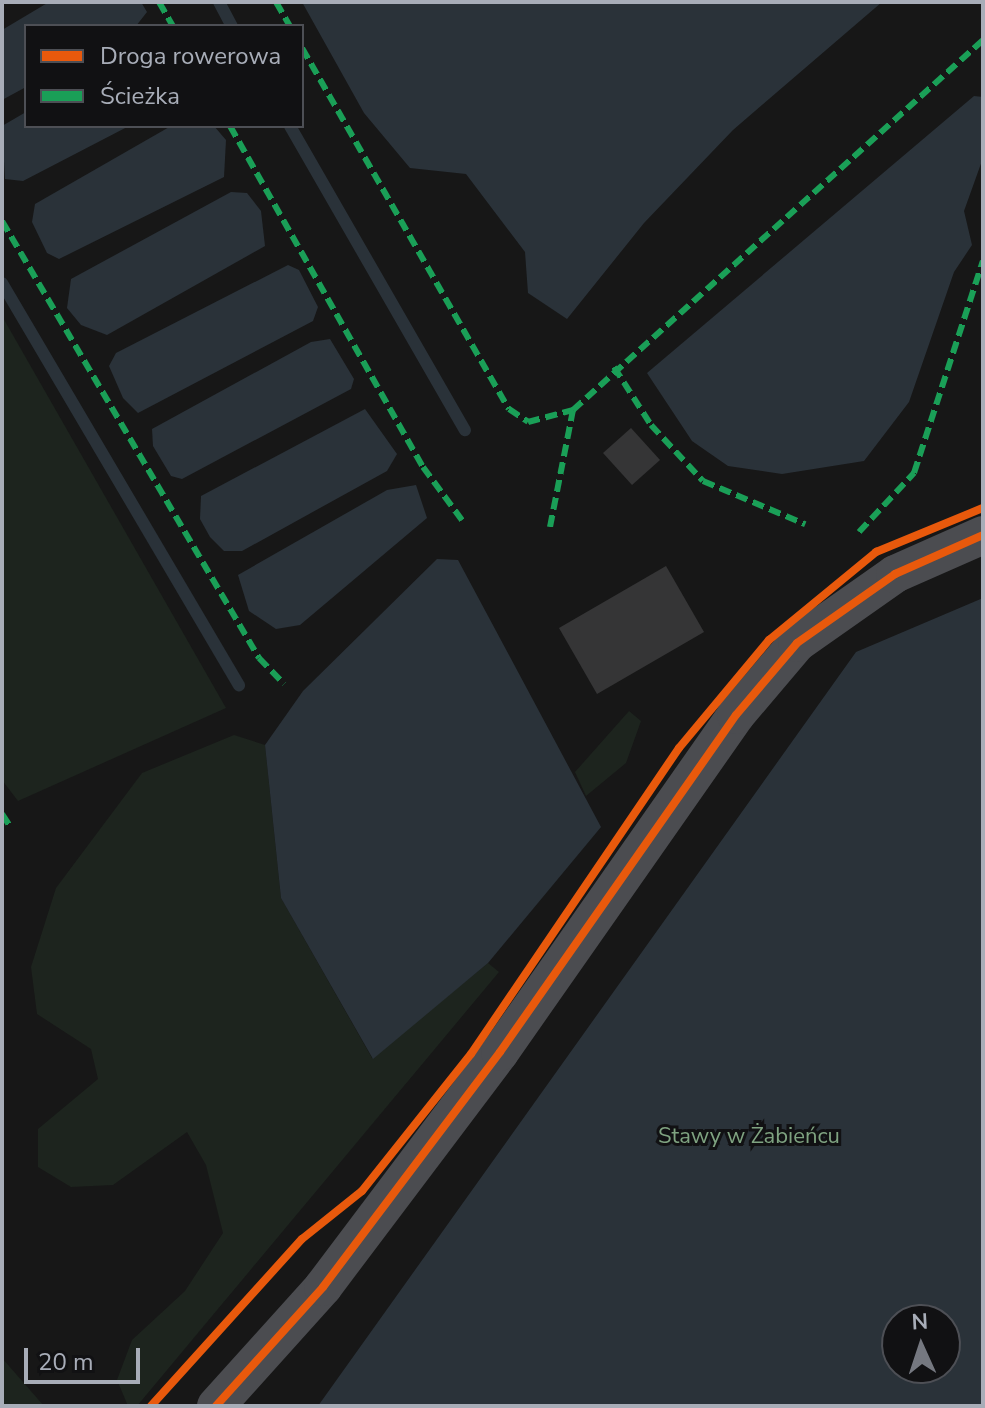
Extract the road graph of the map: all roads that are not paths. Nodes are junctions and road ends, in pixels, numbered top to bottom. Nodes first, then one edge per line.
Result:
1 (976, 538) edge
2 (216, 1406) edge

1 - 2 street

